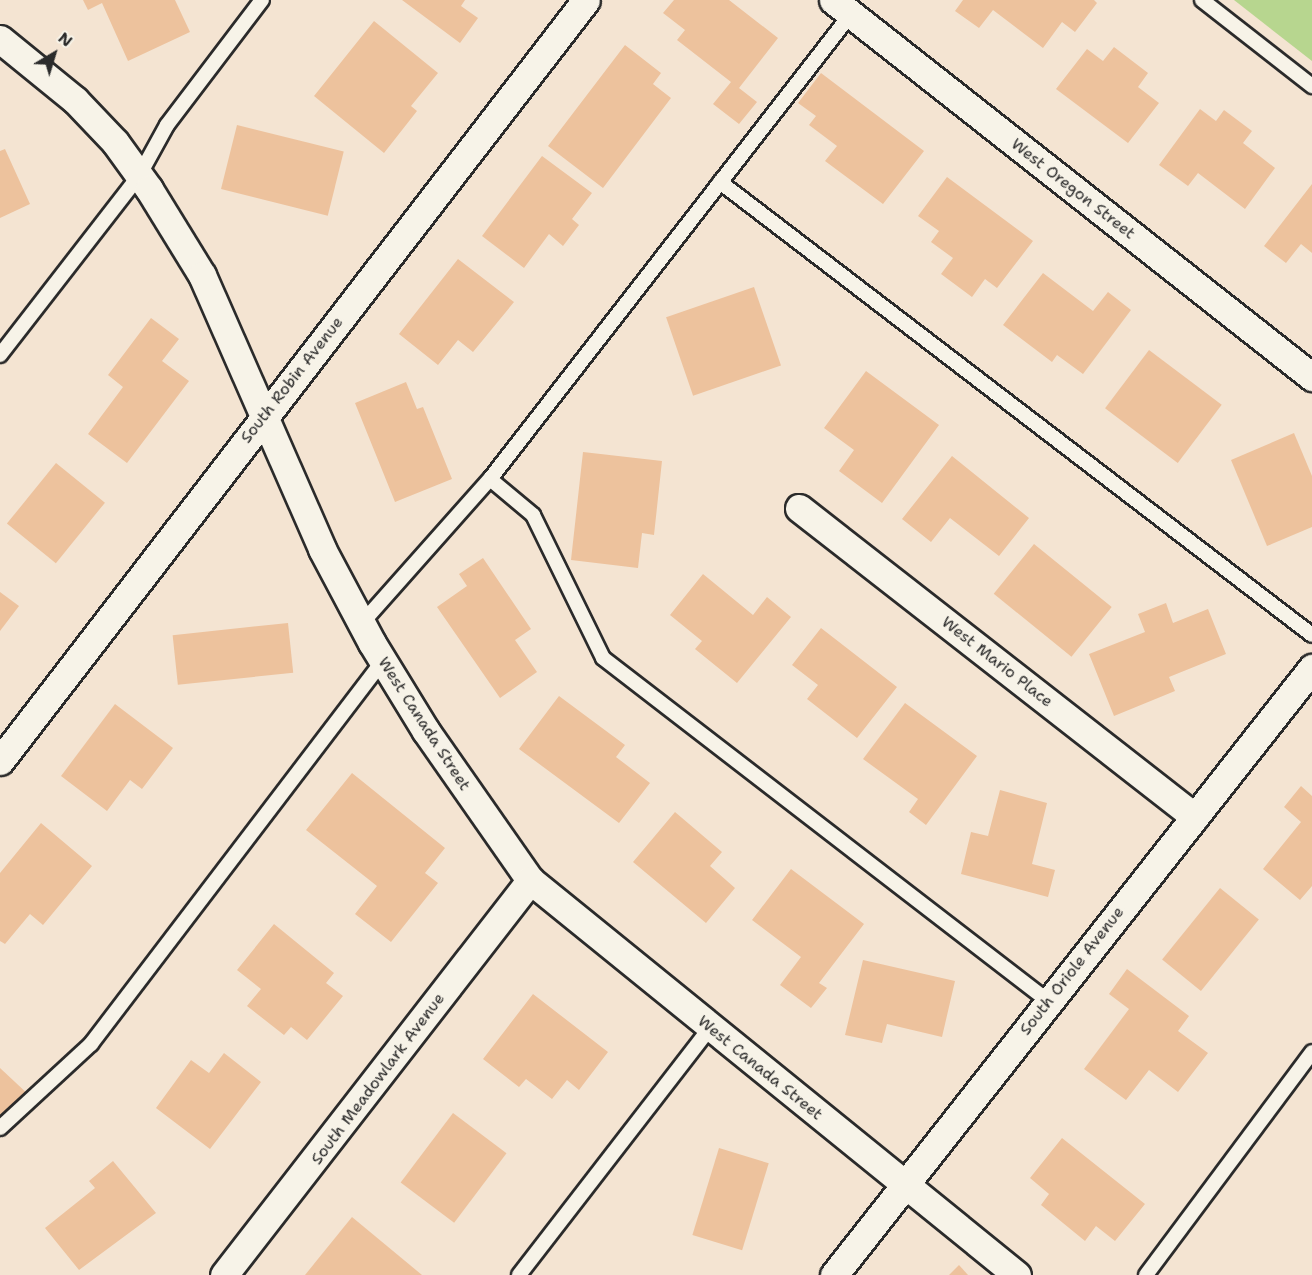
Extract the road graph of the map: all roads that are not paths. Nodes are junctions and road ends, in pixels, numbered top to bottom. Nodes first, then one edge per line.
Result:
1 (262, 0) edge
2 (586, 0) edge
3 (1202, 0) edge
4 (842, 7) edge
5 (0, 39) edge
6 (1312, 86) edge
7 (139, 176) junction
8 (720, 182) junction
9 (0, 355) edge
10 (1312, 377) edge
11 (265, 413) junction
12 (490, 479) junction
13 (799, 508) dead end
14 (362, 623) junction
15 (1312, 635) edge
16 (383, 661) junction
17 (1312, 668) edge
18 (0, 761) edge
19 (1195, 817) junction
20 (530, 880) junction
21 (1048, 1001) junction
22 (710, 1028) junction
23 (1312, 1052) edge
24 (0, 1128) edge
25 (903, 1185) junction
26 (224, 1275) edge
27 (519, 1275) edge
28 (834, 1275) edge
29 (1017, 1275) edge
30 (1146, 1275) edge

1 - 7 lane
2 - 11 street, South Robin Avenue
3 - 6 lane
4 - 8 lane
4 - 10 street, West Oregon Street
5 - 7 street, West Canada Street
7 - 9 lane
7 - 11 street, West Canada Street
8 - 12 lane
8 - 15 lane
11 - 14 street, West Canada Street
11 - 18 street, South Robin Avenue
12 - 14 lane
12 - 21 lane
13 - 19 street, West Mario Place
14 - 16 street, West Canada Street
16 - 20 street, West Canada Street
16 - 24 lane
17 - 19 street, South Oriole Avenue
19 - 21 street, South Oriole Avenue
20 - 22 street, West Canada Street
20 - 26 street, South Meadowlark Avenue
21 - 25 street, South Oriole Avenue
22 - 25 street, West Canada Street
22 - 27 lane
23 - 30 lane
25 - 28 street, South Oriole Avenue
25 - 29 street, West Canada Street

